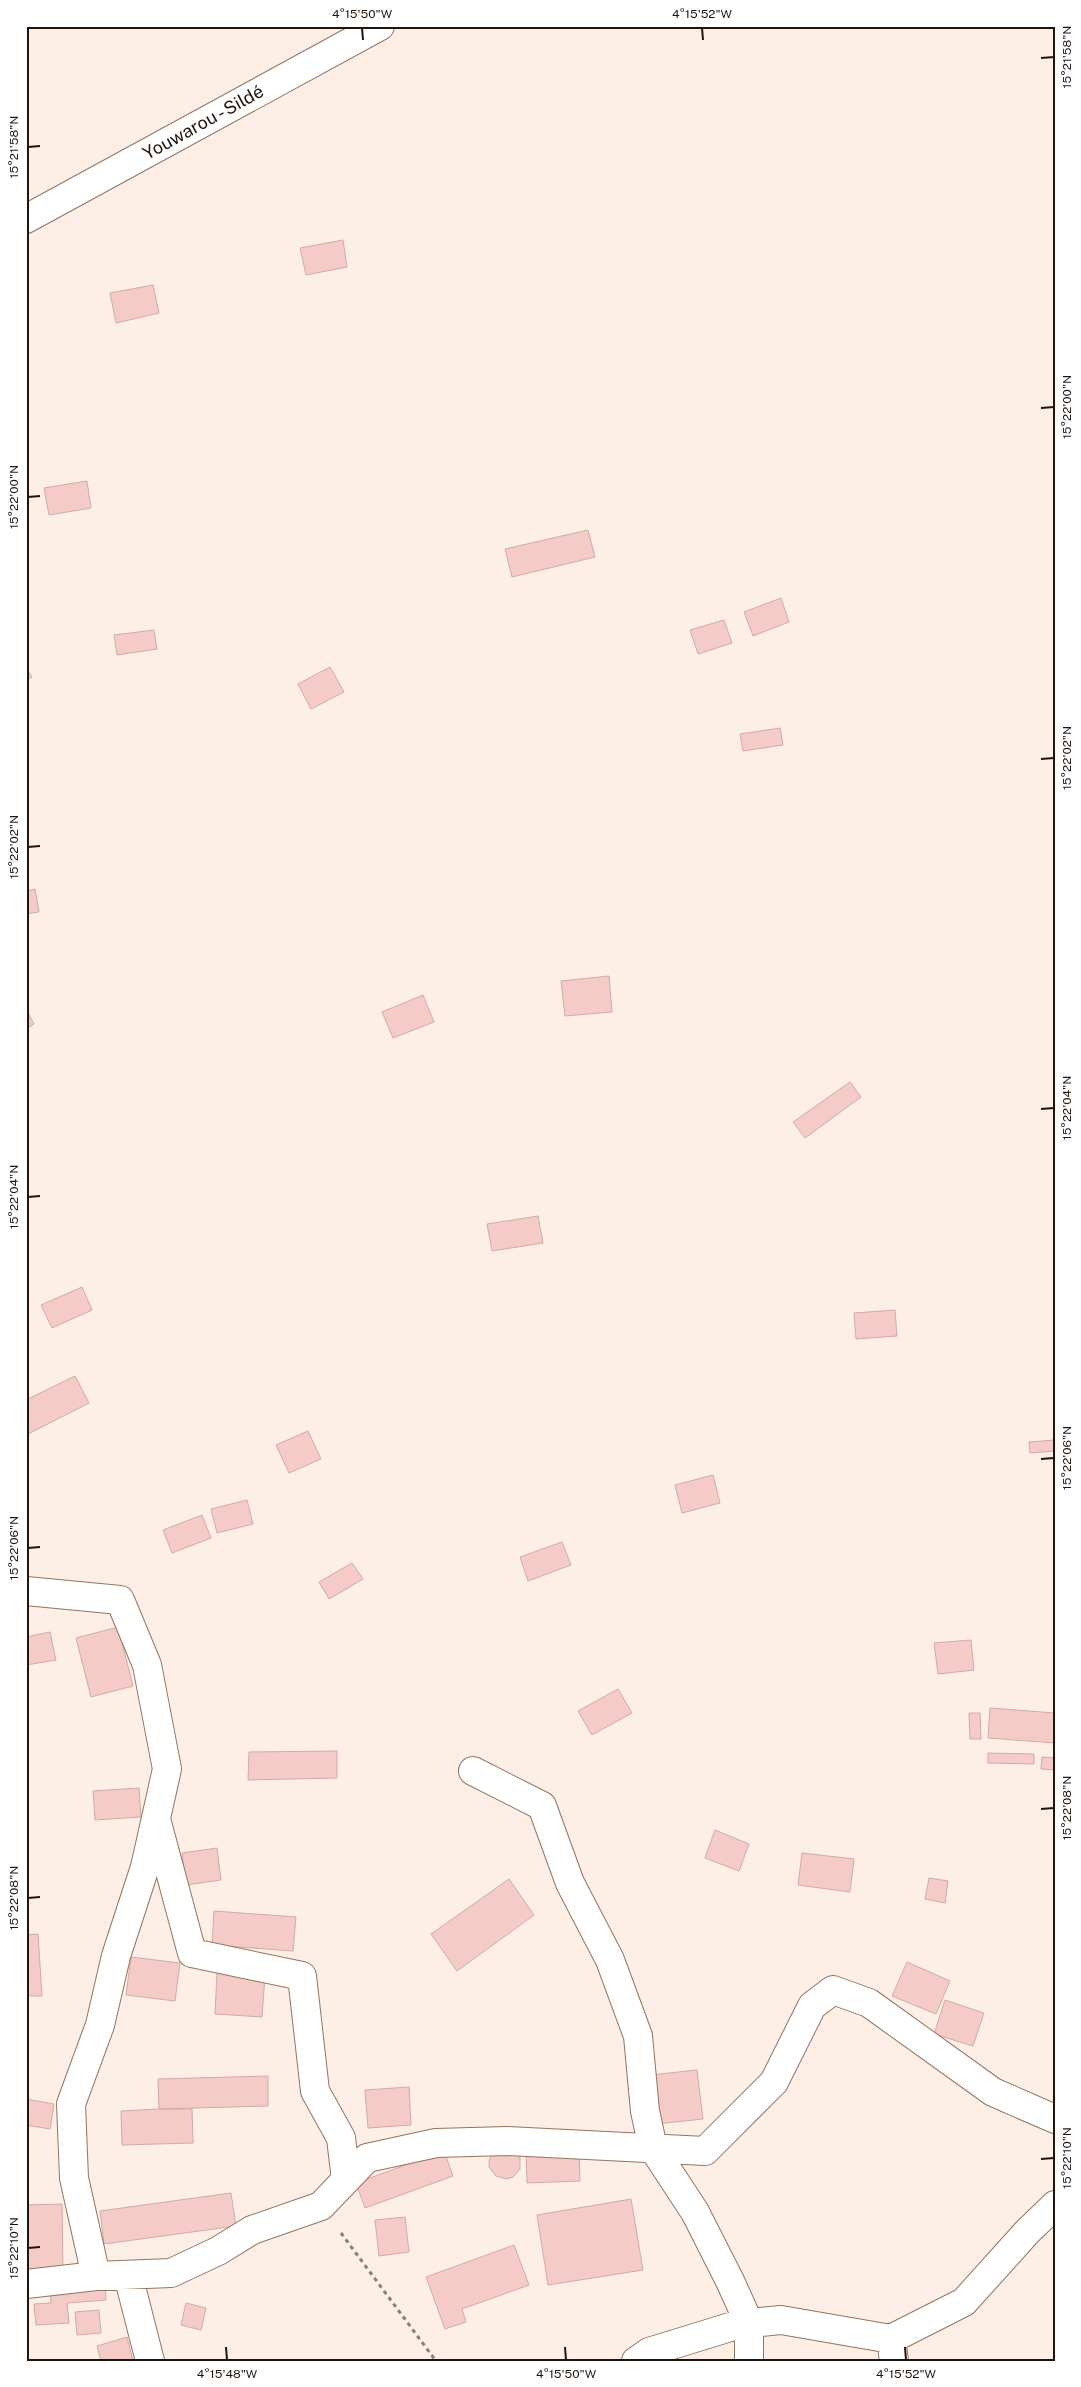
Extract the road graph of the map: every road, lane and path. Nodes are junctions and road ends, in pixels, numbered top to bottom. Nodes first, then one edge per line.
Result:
1 (380, 26) edge
2 (26, 219) edge
3 (26, 1591) edge
4 (473, 1771) dead end
5 (156, 1819) junction
6 (1055, 2119) edge
7 (653, 2148) junction
8 (346, 2180) junction
9 (1055, 2205) edge
10 (321, 2206) junction
11 (128, 2275) junction
12 (96, 2276) junction
13 (26, 2284) edge
14 (749, 2323) junction
15 (892, 2350) edge
16 (150, 2361) edge
17 (436, 2361) edge
18 (636, 2361) edge
19 (749, 2361) edge

1 - 2 street, Youwarou - Sildé
3 - 5 street
4 - 7 street
5 - 8 street
5 - 12 street
6 - 7 street
7 - 8 street
7 - 14 street
8 - 10 street
9 - 15 street
10 - 11 street
10 - 17 path
11 - 12 street
11 - 16 street
12 - 13 street
14 - 15 street
14 - 18 street
14 - 19 street

